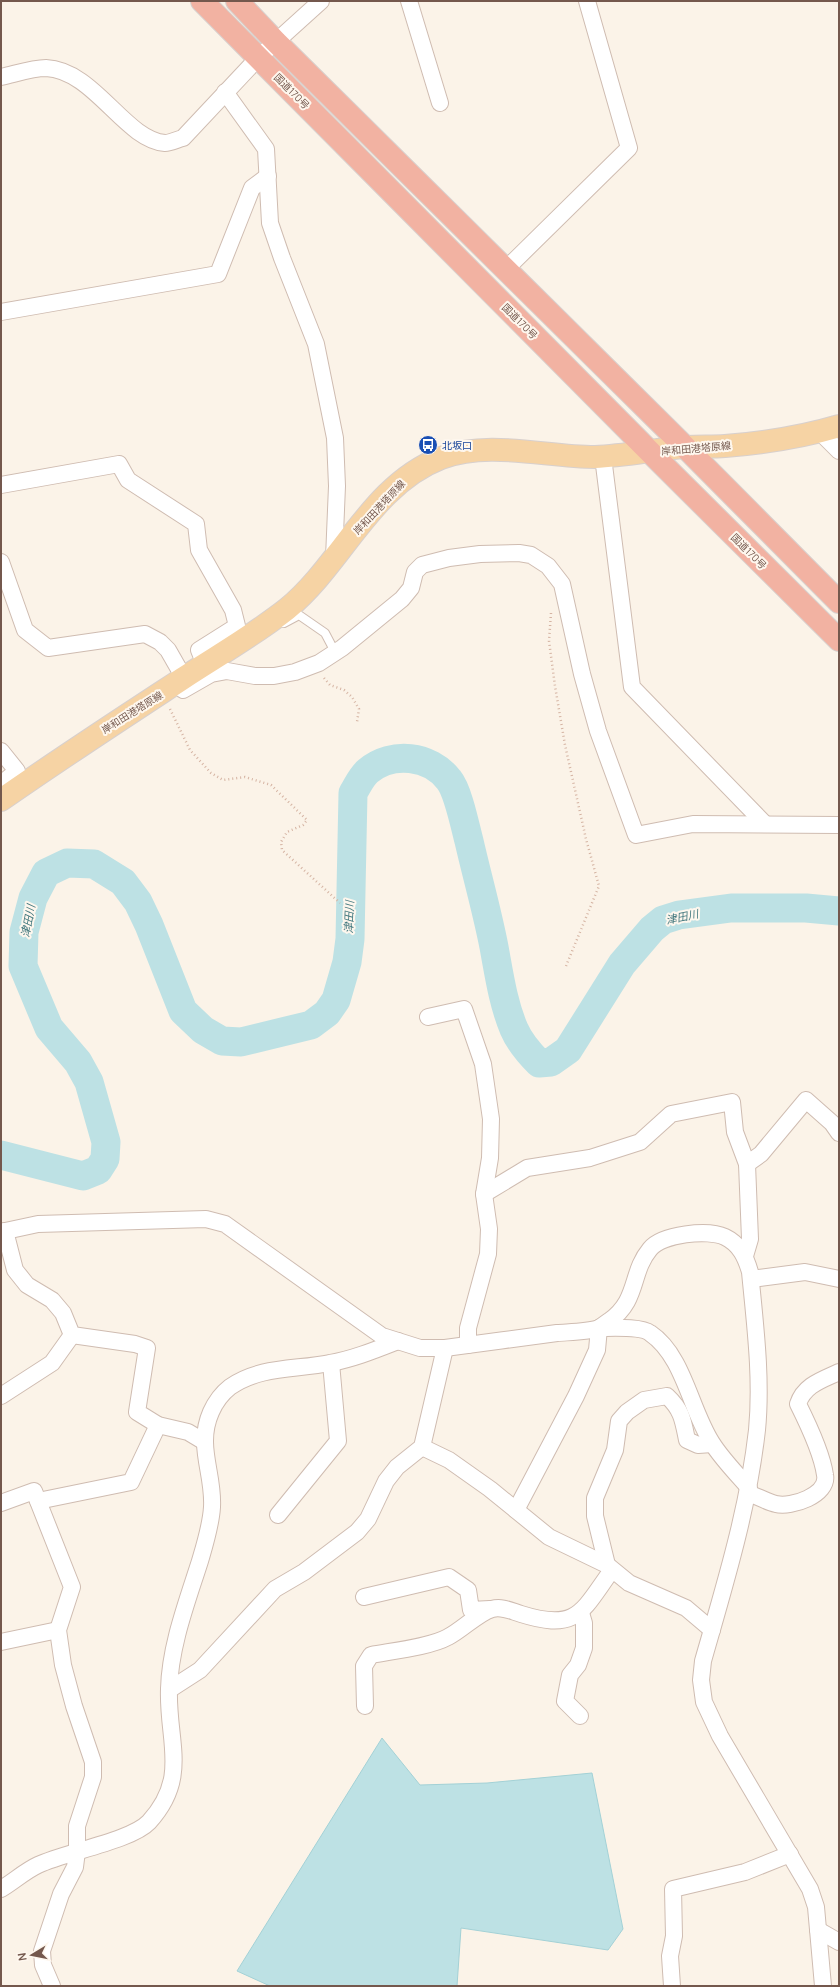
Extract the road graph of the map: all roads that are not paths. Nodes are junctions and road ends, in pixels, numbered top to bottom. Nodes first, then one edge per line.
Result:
1 (202, 1) edge
2 (237, 1) edge
3 (321, 1) edge
4 (409, 1) edge
5 (587, 1) edge
6 (276, 42) junction
7 (259, 57) junction
8 (1, 77) edge
9 (225, 92) junction
10 (440, 103) dead end
11 (268, 176) junction
12 (505, 270) junction
13 (1, 312) edge
14 (829, 429) edge
15 (685, 447) junction
16 (839, 451) edge
17 (650, 452) junction
18 (603, 456) junction
19 (1, 484) edge
20 (334, 558) junction
21 (1, 562) edge
22 (7, 595) edge
23 (839, 602) edge
24 (264, 625) junction
25 (839, 640) edge
26 (335, 652) junction
27 (204, 665) junction
28 (184, 678) junction
29 (161, 696) junction
30 (1, 750) edge
31 (1, 784) edge
32 (1, 800) edge
33 (764, 823) junction
34 (839, 825) edge
35 (428, 1017) dead end
36 (839, 1133) edge
37 (747, 1164) junction
38 (484, 1194) junction
39 (3, 1232) edge
40 (745, 1256) junction
41 (751, 1279) junction
42 (839, 1279) edge
43 (599, 1328) junction
44 (72, 1335) junction
45 (398, 1341) junction
46 (468, 1345) junction
47 (445, 1348) junction
48 (331, 1363) junction
49 (839, 1372) edge
50 (1, 1396) edge
51 (158, 1425) junction
52 (203, 1441) junction
53 (712, 1444) junction
54 (422, 1447) junction
55 (832, 1474) edge
56 (748, 1490) junction
57 (38, 1500) junction
58 (1, 1502) edge
59 (516, 1510) junction
60 (278, 1515) dead end
61 (610, 1567) junction
62 (364, 1597) dead end
63 (490, 1609) junction
64 (581, 1613) junction
65 (58, 1630) junction
66 (712, 1630) junction
67 (1, 1642) edge
68 (169, 1690) junction
69 (365, 1706) dead end
70 (580, 1716) dead end
71 (77, 1851) junction
72 (790, 1854) junction
73 (1, 1889) edge
74 (818, 1930) junction
75 (839, 1942) edge
76 (52, 1986) edge
77 (672, 1986) edge
78 (823, 1986) edge

1 - 7 highway, 国道170号
2 - 6 highway
3 - 6 street
4 - 10 street
5 - 12 street
6 - 7 street
6 - 12 highway
7 - 9 street
7 - 17 highway, 国道170号
8 - 9 street
9 - 11 street
11 - 13 street
11 - 20 street
12 - 15 highway
14 - 15 main road, 岸和田港塔原線
14 - 16 street
15 - 17 main road, 岸和田港塔原線
15 - 23 highway
17 - 18 main road, 岸和田港塔原線
17 - 25 highway, 国道170号
18 - 20 main road, 岸和田港塔原線
18 - 33 street
19 - 27 street
20 - 24 main road, 岸和田港塔原線
21 - 22 street
22 - 28 street
24 - 26 lane
24 - 27 main road, 岸和田港塔原線
26 - 29 street
26 - 33 street
27 - 28 main road, 岸和田港塔原線
28 - 29 main road, 岸和田港塔原線
29 - 32 main road, 岸和田港塔原線
30 - 31 street
33 - 34 street
35 - 38 street
36 - 37 street
37 - 38 street
37 - 40 street
38 - 46 street
39 - 44 street
39 - 45 street
40 - 41 street
40 - 43 street
41 - 42 street
41 - 56 street
43 - 46 street
43 - 53 street
43 - 59 street
44 - 50 street
44 - 51 street
45 - 47 street
45 - 48 street
46 - 47 street
47 - 54 street
48 - 52 street
48 - 60 street
49 - 55 street
51 - 52 street
51 - 57 street
52 - 68 street
53 - 56 street
53 - 61 street
54 - 59 street
54 - 68 street
55 - 56 street
56 - 66 street
57 - 58 street
57 - 65 street
59 - 61 street
61 - 64 street
61 - 66 street
62 - 63 street
63 - 64 street
63 - 69 street
64 - 70 street
65 - 67 street
65 - 71 street
66 - 72 street
68 - 71 street
71 - 73 street
71 - 76 street
72 - 74 street
72 - 77 street
74 - 75 street
74 - 78 street

